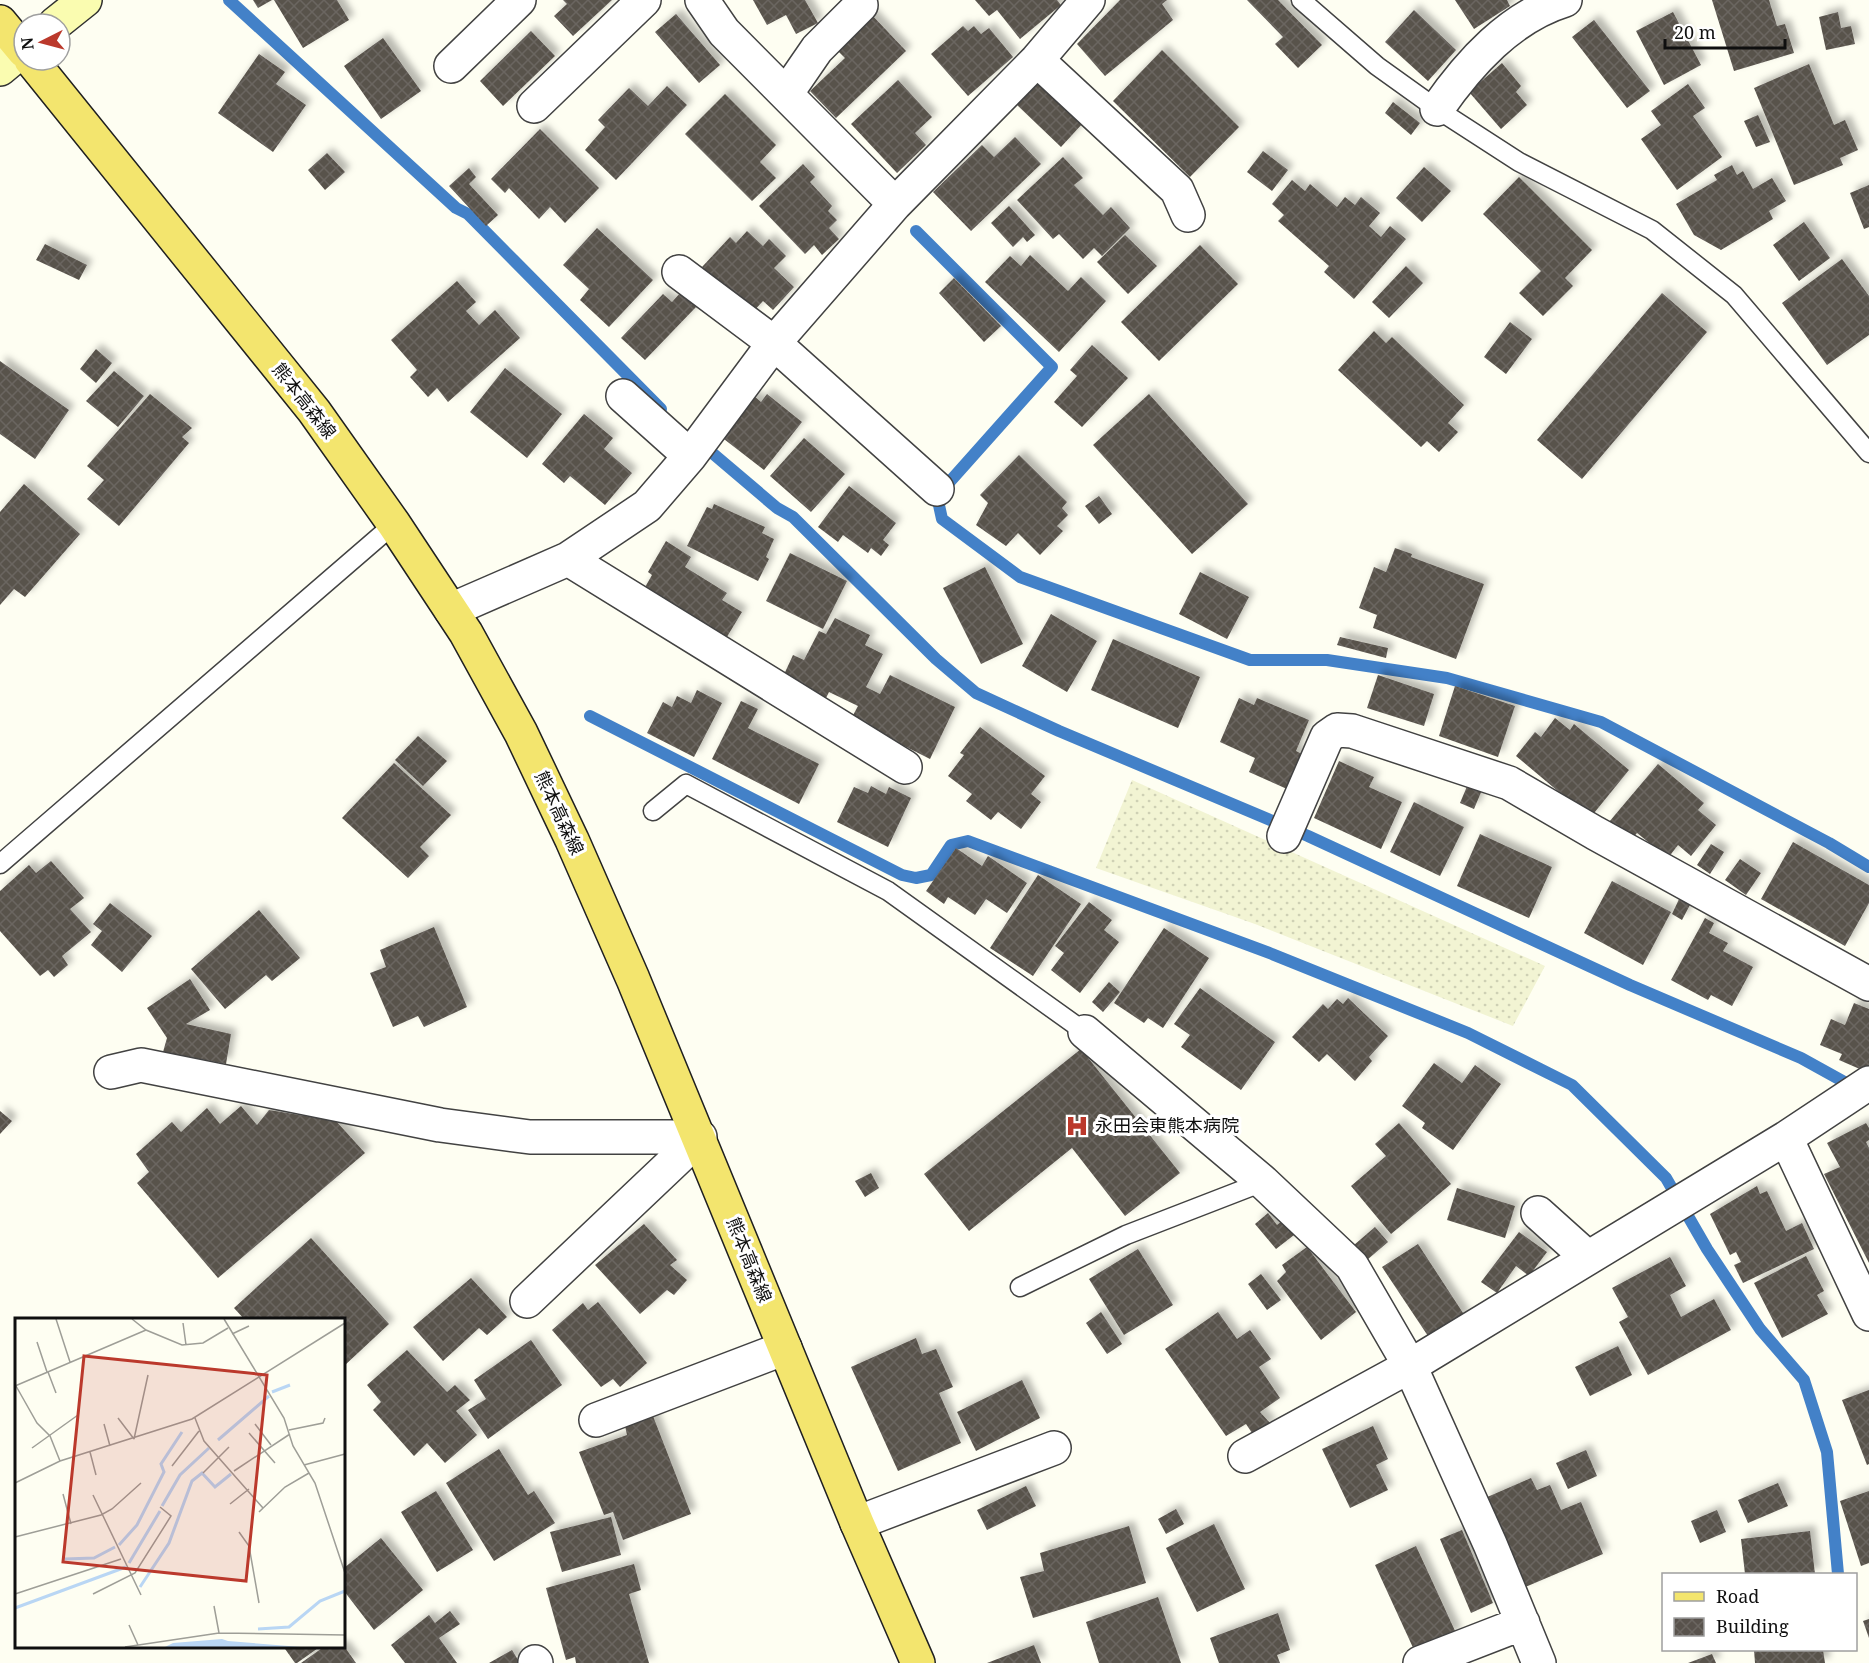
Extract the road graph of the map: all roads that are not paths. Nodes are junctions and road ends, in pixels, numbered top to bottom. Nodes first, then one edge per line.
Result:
1 (85, 0) edge
2 (519, 0) edge
3 (644, 0) edge
4 (702, 0) edge
5 (1088, 0) edge
6 (1302, 0) edge
7 (1565, 0) edge
8 (861, 4) dead end
9 (70, 12) edge
10 (0, 22) edge
11 (12, 42) edge
12 (1037, 60) junction
13 (451, 66) dead end
14 (33, 72) edge
15 (786, 94) junction
16 (534, 106) dead end
17 (1437, 109) junction
18 (896, 204) junction
19 (1188, 215) dead end
20 (679, 272) dead end
21 (774, 343) junction
22 (623, 396) dead end
23 (1869, 453) edge
24 (690, 456) junction
25 (937, 489) dead end
26 (394, 524) junction
27 (568, 559) junction
28 (451, 610) junction
29 (905, 766) dead end
30 (653, 811) dead end
31 (1284, 836) dead end
32 (0, 864) edge
33 (1869, 984) edge
34 (1086, 1032) joint
35 (111, 1072) dead end
36 (1869, 1083) edge
37 (700, 1137) junction
38 (1786, 1138) junction
39 (1263, 1182) junction
40 (1538, 1214) dead end
41 (1587, 1257) junction
42 (1020, 1287) dead end
43 (527, 1301) dead end
44 (1869, 1314) edge
45 (785, 1348) junction
46 (1410, 1366) junction
47 (596, 1420) dead end
48 (1054, 1448) dead end
49 (1245, 1456) dead end
50 (857, 1523) junction
51 (1523, 1623) junction
52 (918, 1663) edge
53 (1420, 1663) edge
54 (1539, 1663) edge

1 - 9 main road
2 - 13 street
3 - 16 street
4 - 15 street
5 - 12 street
6 - 17 lane
7 - 17 street
8 - 15 street
10 - 11 main road, 熊本高森線
12 - 18 street
12 - 19 street
14 - 26 main road, 熊本高森線
15 - 18 street
17 - 23 lane
18 - 21 street
20 - 21 street
21 - 24 street
21 - 25 street
22 - 24 street
24 - 27 street
26 - 28 main road, 熊本高森線
26 - 32 lane
27 - 28 street
27 - 29 street
28 - 37 main road, 熊本高森線
30 - 34 lane
31 - 33 street
34 - 39 street
35 - 37 street
36 - 38 street
37 - 43 street
37 - 45 main road, 熊本高森線
38 - 41 street
38 - 44 street
39 - 42 lane
39 - 46 street
40 - 41 street
41 - 46 street
45 - 47 street
45 - 50 main road, 熊本高森線
46 - 49 street
46 - 51 street
48 - 50 street
50 - 52 main road, 熊本高森線
51 - 53 street
51 - 54 street

